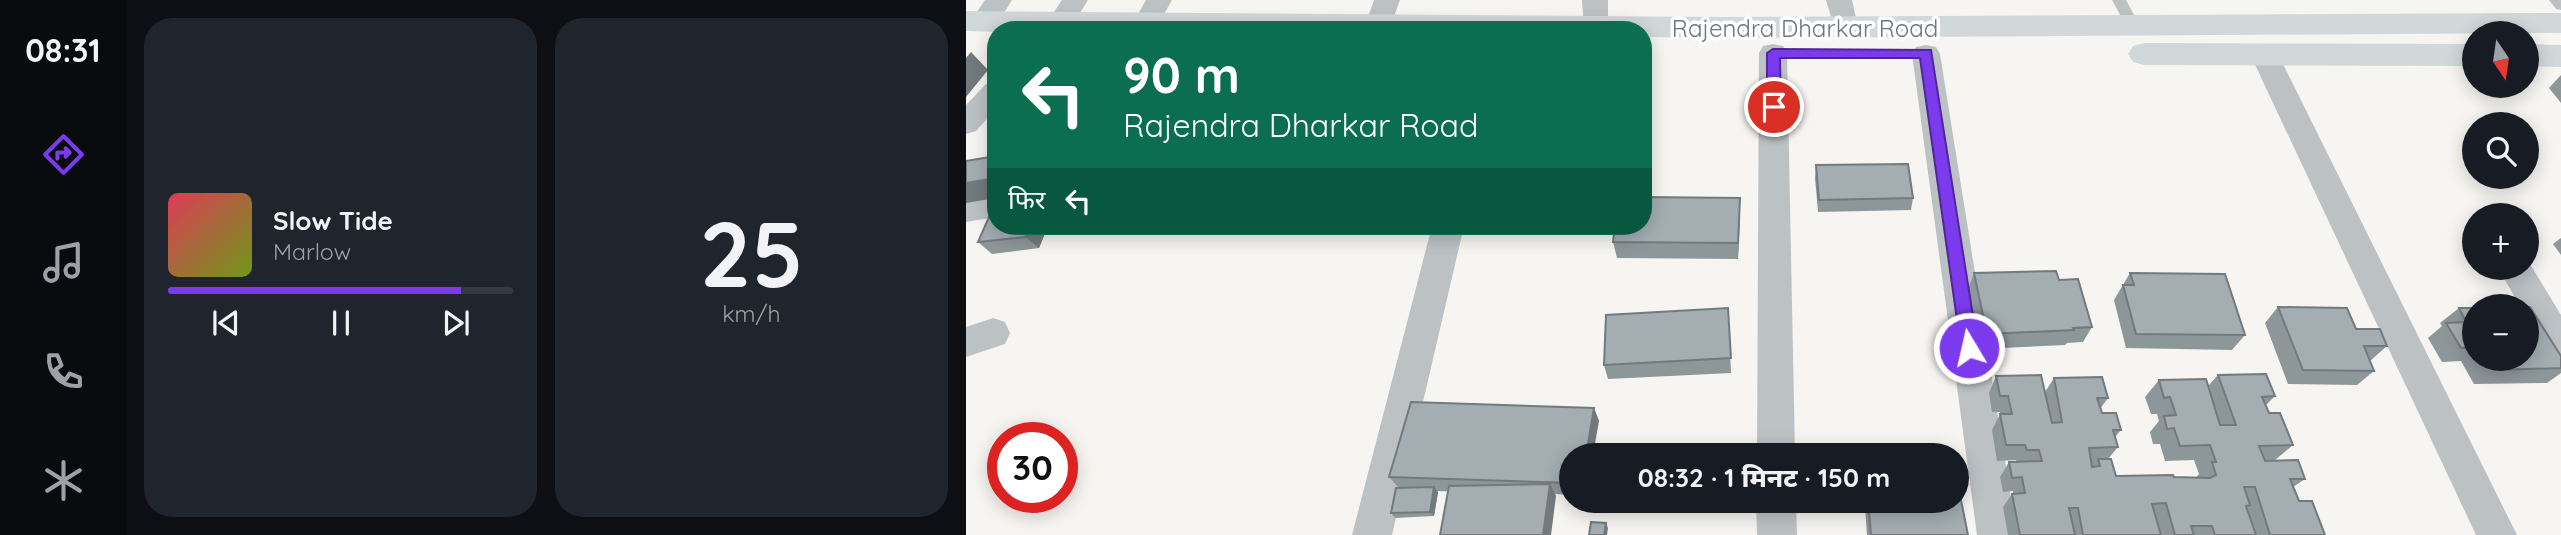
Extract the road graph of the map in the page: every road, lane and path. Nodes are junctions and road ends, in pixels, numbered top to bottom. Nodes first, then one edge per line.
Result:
1 (2119, 0) edge
2 (2556, 0) edge
3 (2561, 6) edge
4 (1067, 12) edge
5 (1152, 13) edge
6 (1382, 13) edge
7 (1595, 14) edge
8 (1842, 14) edge
9 (1012, 21) edge
10 (2561, 23) edge
11 (2134, 28) junction
12 (1652, 53) edge
13 (1773, 53) junction
14 (1926, 54) junction
15 (2264, 54) junction
16 (2462, 55) edge
17 (2539, 55) edge
18 (2561, 56) edge
19 (987, 101) edge
20 (966, 123) edge
21 (987, 206) edge
22 (966, 210) edge
23 (1446, 235) edge
24 (2522, 280) edge
25 (2561, 346) edge
26 (1776, 443) edge
27 (1776, 513) edge
28 (1372, 535) edge
29 (1777, 535) edge
30 (1997, 535) edge
31 (2497, 535) edge

1 - 11 lane
2 - 3 lane
4 - 5 main road, Rajendra Dharkar Road
4 - 9 main road, Rajendra Dharkar Road
5 - 6 main road, Rajendra Dharkar Road
6 - 7 main road, Rajendra Dharkar Road
7 - 8 main road, Rajendra Dharkar Road
8 - 11 main road, Rajendra Dharkar Road
10 - 11 main road, Rajendra Dharkar Road
12 - 13 main road, Rajendra Dharkar Road
13 - 14 main road, Rajendra Dharkar Road
13 - 26 street
14 - 15 main road, Rajendra Dharkar Road
14 - 30 street
15 - 16 main road, Rajendra Dharkar Road
15 - 31 street
17 - 18 main road
19 - 20 street
21 - 22 street
23 - 28 street
24 - 25 street
27 - 29 street

